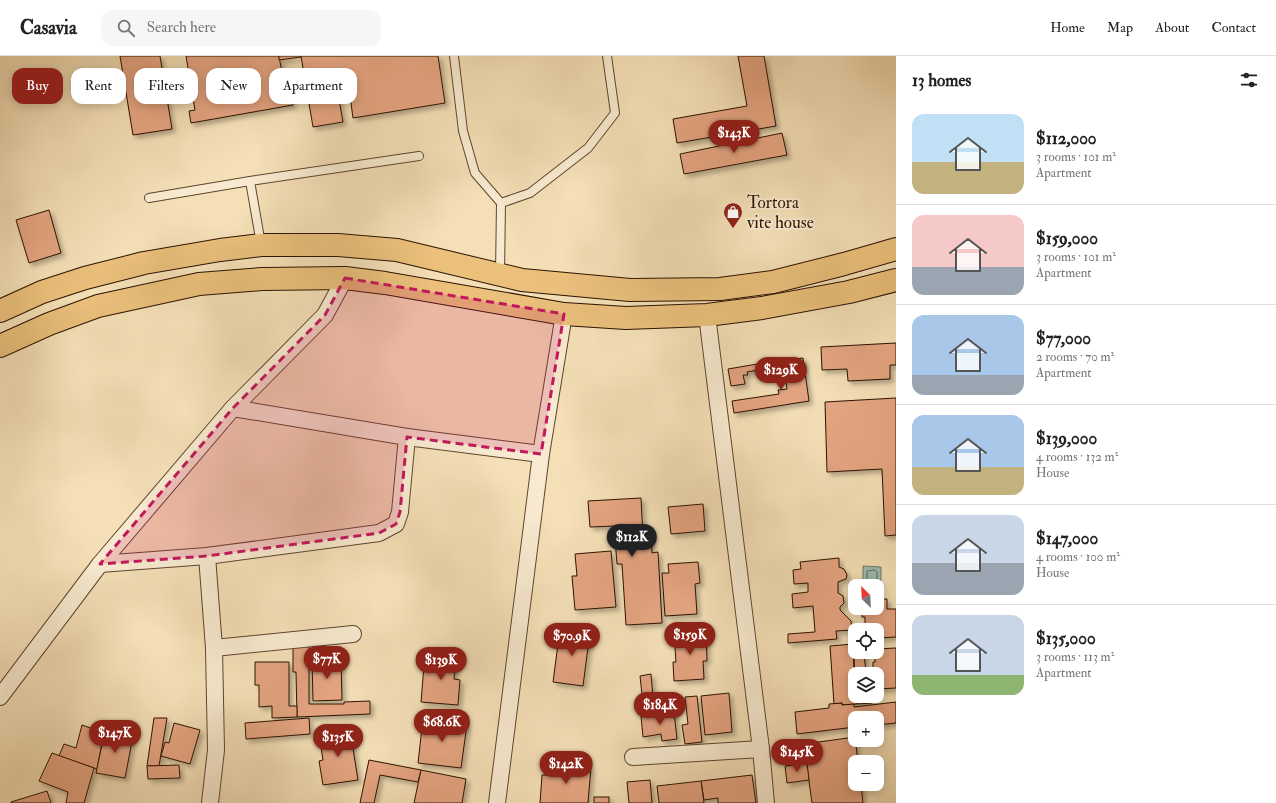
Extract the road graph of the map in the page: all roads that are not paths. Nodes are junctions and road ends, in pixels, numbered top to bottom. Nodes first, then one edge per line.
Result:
1 (454, 56) edge
2 (607, 56) edge
3 (419, 156) dead end
4 (250, 181) junction
5 (149, 198) dead end
6 (501, 203) junction
7 (261, 245) junction
8 (896, 249) edge
9 (844, 264) junction
10 (500, 274) junction
11 (344, 278) junction
12 (896, 280) edge
13 (849, 292) junction
14 (0, 311) edge
15 (564, 314) junction
16 (707, 315) junction
17 (0, 346) edge
18 (233, 408) junction
19 (406, 437) junction
20 (541, 454) junction
21 (207, 556) junction
22 (100, 564) junction
23 (353, 634) dead end
24 (214, 648) junction
25 (0, 697) edge
26 (761, 749) junction
27 (633, 757) dead end
28 (210, 803) edge
29 (497, 803) edge
30 (766, 803) edge

1 - 6 lane
2 - 6 lane
3 - 4 lane
4 - 5 lane
4 - 7 lane
6 - 10 lane
7 - 10 main road
7 - 14 main road
8 - 9 main road
9 - 10 main road
9 - 13 main road
11 - 15 main road
11 - 17 main road
11 - 18 street
12 - 13 main road
13 - 16 main road
15 - 16 main road
15 - 20 street
16 - 26 street
18 - 19 street
18 - 22 street
19 - 20 street
19 - 21 street
20 - 29 street
21 - 22 street
21 - 24 street
22 - 25 street
23 - 24 street
24 - 28 street
26 - 27 street
26 - 30 street

